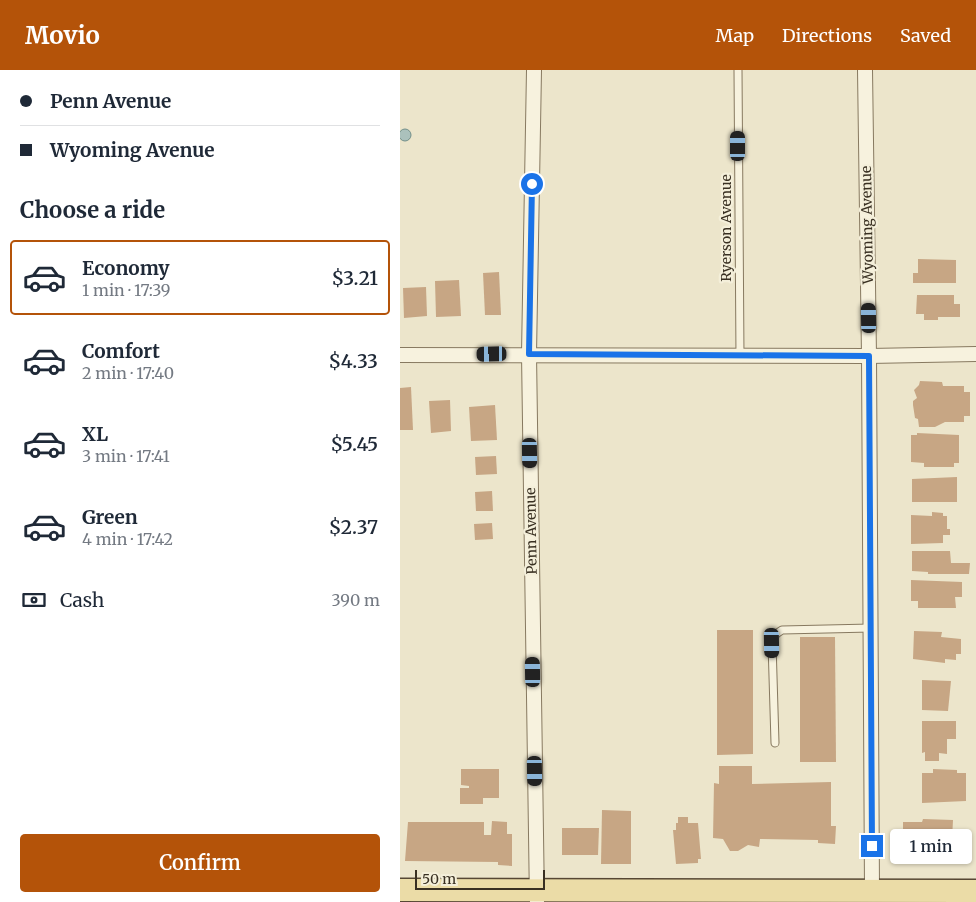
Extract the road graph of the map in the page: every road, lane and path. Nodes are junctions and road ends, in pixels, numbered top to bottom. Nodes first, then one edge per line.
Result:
1 (534, 70) edge
2 (738, 70) edge
3 (865, 70) edge
4 (529, 354) junction
5 (976, 354) edge
6 (400, 355) edge
7 (740, 356) junction
8 (869, 356) junction
9 (871, 628) junction
10 (775, 743) dead end
11 (400, 890) edge
12 (872, 890) junction
13 (976, 891) edge
14 (537, 896) edge

1 - 4 street, Penn Avenue
2 - 7 lane, Ryerson Avenue
3 - 8 street, Wyoming Avenue
4 - 6 street
4 - 7 street
4 - 14 street, Penn Avenue
5 - 8 street
7 - 8 street
8 - 9 street, Wyoming Avenue
9 - 10 lane
9 - 12 street, Wyoming Avenue
11 - 14 main road
12 - 13 main road
12 - 14 main road

